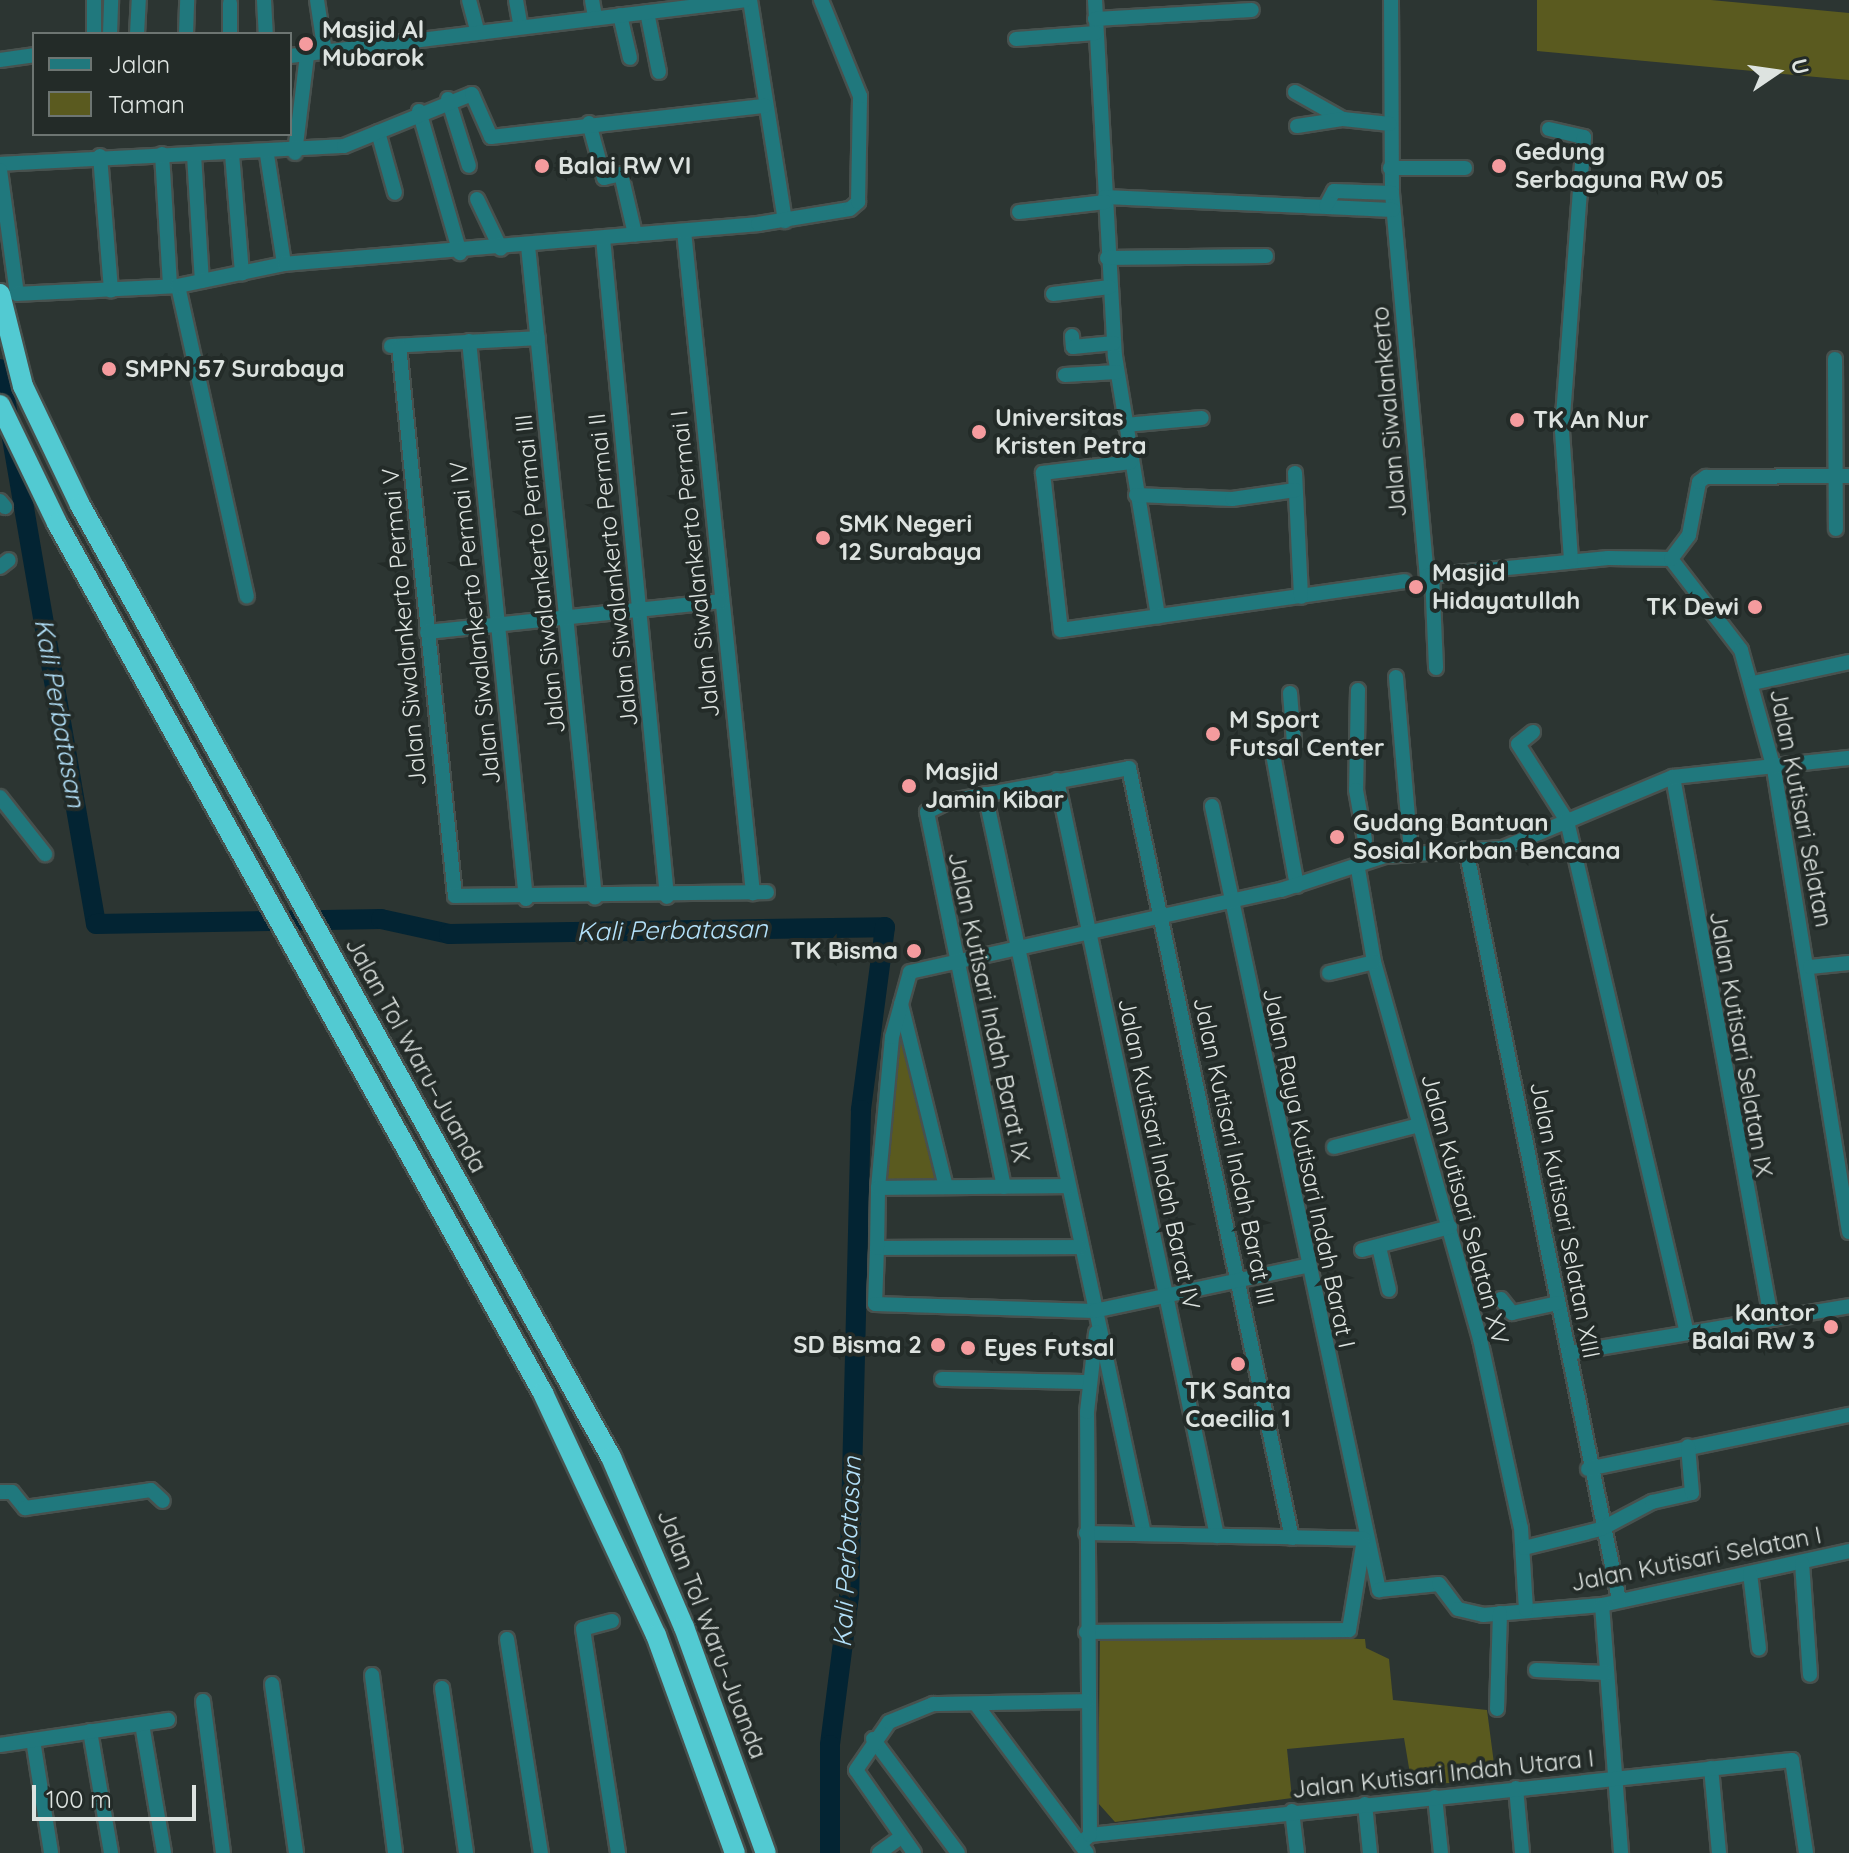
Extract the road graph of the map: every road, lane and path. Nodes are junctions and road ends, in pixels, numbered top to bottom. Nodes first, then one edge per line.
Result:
1 (94, 0) edge
2 (111, 0) edge
3 (139, 0) edge
4 (187, 0) edge
5 (264, 0) edge
6 (317, 0) edge
7 (469, 0) edge
8 (516, 0) edge
9 (592, 0) edge
10 (744, 0) edge
11 (821, 0) edge
12 (1095, 0) edge
13 (1391, 0) edge
14 (704, 2) edge
15 (230, 3) dead end
16 (640, 8) edge
17 (1252, 10) dead end
18 (620, 15) junction
19 (595, 17) junction
20 (520, 22) junction
21 (1096, 26) junction
22 (477, 30) junction
23 (94, 32) edge
24 (110, 32) edge
25 (137, 32) edge
26 (186, 32) edge
27 (230, 32) edge
28 (266, 32) edge
29 (1016, 39) dead end
30 (325, 53) junction
31 (32, 55) edge
32 (307, 55) junction
33 (292, 56) edge
34 (630, 58) dead end
35 (0, 60) edge
36 (659, 72) dead end
37 (1295, 92) dead end
38 (448, 99) junction
39 (765, 106) junction
40 (419, 111) junction
41 (1343, 119) junction
42 (589, 123) junction
43 (1390, 124) junction
44 (1297, 126) dead end
45 (1549, 129) dead end
46 (378, 132) junction
47 (295, 153) junction
48 (162, 154) junction
49 (232, 154) junction
50 (194, 155) junction
51 (267, 155) junction
52 (100, 156) junction
53 (469, 166) dead end
54 (0, 167) edge
55 (1390, 168) junction
56 (1465, 168) dead end
57 (395, 193) dead end
58 (1392, 193) junction
59 (477, 199) dead end
60 (1105, 200) junction
61 (1326, 206) junction
62 (1393, 210) junction
63 (1019, 212) dead end
64 (785, 221) junction
65 (684, 231) junction
66 (635, 234) junction
67 (603, 238) junction
68 (528, 246) junction
69 (501, 249) junction
70 (460, 253) junction
71 (1266, 256) dead end
72 (1107, 258) junction
73 (284, 264) junction
74 (242, 274) junction
75 (202, 281) junction
76 (174, 286) junction
77 (1110, 287) junction
78 (111, 291) junction
79 (0, 294) edge
80 (1053, 294) dead end
81 (1072, 336) dead end
82 (538, 338) junction
83 (469, 341) junction
84 (1114, 343) junction
85 (1835, 359) dead end
86 (1117, 372) junction
87 (1065, 375) dead end
88 (0, 405) edge
89 (1202, 418) dead end
90 (1125, 425) junction
91 (1131, 462) junction
92 (1295, 473) dead end
93 (1842, 476) edge
94 (1295, 490) junction
95 (1136, 495) junction
96 (1836, 529) dead end
97 (1671, 559) junction
98 (1571, 561) junction
99 (1430, 576) junction
100 (247, 596) dead end
101 (1301, 597) junction
102 (720, 601) junction
103 (639, 610) junction
104 (567, 616) junction
105 (1158, 616) junction
106 (496, 623) junction
107 (427, 632) junction
108 (1849, 662) edge
109 (1436, 668) dead end
110 (1396, 677) dead end
111 (1753, 683) junction
112 (1358, 690) dead end
113 (1290, 693) dead end
114 (1533, 732) dead end
115 (1849, 758) edge
116 (1774, 769) junction
117 (1132, 773) joint
118 (1673, 777) junction
119 (1057, 780) junction
120 (985, 794) junction
121 (0, 797) edge
122 (1212, 806) dead end
123 (1567, 821) junction
124 (1466, 849) junction
125 (1411, 852) junction
126 (45, 854) dead end
127 (1365, 854) junction
128 (1297, 886) junction
129 (667, 897) junction
130 (595, 898) junction
131 (526, 899) junction
132 (1230, 901) junction
133 (1162, 916) junction
134 (1089, 931) junction
135 (1017, 947) junction
136 (955, 960) junction
137 (1374, 962) junction
138 (1849, 963) edge
139 (1810, 967) junction
140 (1329, 973) dead end
141 (900, 1000) junction
142 (1419, 1125) junction
143 (1334, 1147) dead end
144 (1067, 1186) junction
145 (946, 1187) junction
146 (1004, 1187) junction
147 (878, 1188) junction
148 (1450, 1227) junction
149 (1849, 1232) edge
150 (1080, 1247) junction
151 (1379, 1247) junction
152 (877, 1248) junction
153 (1362, 1250) dead end
154 (1306, 1266) junction
155 (1238, 1281) junction
156 (1389, 1290) dead end
157 (1166, 1296) junction
158 (1501, 1299) dead end
159 (1558, 1303) junction
160 (1849, 1306) edge
161 (1095, 1318) junction
162 (1771, 1318) junction
163 (1686, 1329) junction
164 (1569, 1353) junction
165 (942, 1379) dead end
166 (1088, 1382) junction
167 (1849, 1415) edge
168 (1688, 1446) junction
169 (1588, 1469) junction
170 (0, 1492) edge
171 (163, 1501) dead end
172 (1601, 1529) junction
173 (1086, 1533) junction
174 (1144, 1534) junction
175 (1217, 1536) junction
176 (1292, 1538) junction
177 (1364, 1539) junction
178 (1524, 1548) junction
179 (1849, 1551) edge
180 (1802, 1563) junction
181 (1750, 1573) junction
182 (1619, 1600) junction
183 (1602, 1605) junction
184 (1526, 1610) junction
185 (1500, 1613) junction
186 (612, 1621) dead end
187 (1086, 1632) junction
188 (507, 1639) dead end
189 (1759, 1648) dead end
190 (1536, 1670) dead end
191 (1606, 1673) junction
192 (372, 1675) dead end
193 (1810, 1675) dead end
194 (272, 1684) dead end
195 (442, 1688) dead end
196 (203, 1701) dead end
197 (1087, 1701) junction
198 (978, 1707) junction
199 (1497, 1709) dead end
200 (168, 1720) dead end
201 (142, 1724) junction
202 (90, 1731) junction
203 (873, 1739) junction
204 (33, 1740) junction
205 (0, 1745) edge
206 (1711, 1768) junction
207 (1612, 1778) junction
208 (1516, 1788) junction
209 (1435, 1797) junction
210 (1365, 1804) junction
211 (1292, 1811) junction
212 (901, 1837) junction
213 (1086, 1844) edge
214 (51, 1853) edge
215 (111, 1853) edge
216 (164, 1853) edge
217 (223, 1853) edge
218 (296, 1853) edge
219 (395, 1853) edge
220 (466, 1853) edge
221 (541, 1853) edge
222 (618, 1853) edge
223 (735, 1853) edge
224 (766, 1853) edge
225 (879, 1853) edge
226 (914, 1853) edge
227 (958, 1853) edge
228 (1297, 1853) edge
229 (1370, 1853) edge
230 (1441, 1853) edge
231 (1522, 1853) edge
232 (1621, 1853) edge
233 (1719, 1853) edge
234 (1806, 1853) edge

1 - 23 street
2 - 24 street
3 - 25 street
4 - 26 street
5 - 28 street
6 - 30 street
7 - 22 street
8 - 20 street
9 - 19 street
10 - 14 street
10 - 39 street
11 - 64 street
12 - 21 street
13 - 43 street, Jalan Siwalankerto
14 - 16 street
15 - 27 street
16 - 18 street
16 - 36 street
17 - 21 street
18 - 19 street
18 - 34 street
19 - 20 street
20 - 22 street
21 - 29 street
21 - 60 street
22 - 30 street
30 - 32 street
31 - 35 street
32 - 33 street
32 - 47 street
37 - 41 street
38 - 40 street
38 - 42 street
38 - 53 street
39 - 42 street
39 - 64 street
40 - 46 street
40 - 70 street
41 - 43 street
41 - 44 street
42 - 66 street
43 - 55 street, Jalan Siwalankerto
45 - 98 street
46 - 47 street
46 - 57 street
47 - 51 street
48 - 50 street
48 - 52 street
48 - 76 street
49 - 50 street
49 - 51 street
49 - 74 street
50 - 75 street
51 - 73 street
52 - 54 street
52 - 78 street
54 - 78 street
55 - 56 street
55 - 58 street, Jalan Siwalankerto
58 - 61 street
58 - 62 street, Jalan Siwalankerto
59 - 69 street
60 - 61 street
60 - 63 street
60 - 72 street
61 - 62 street
62 - 99 street, Jalan Siwalankerto
64 - 65 street
65 - 66 street
65 - 102 street, Jalan Siwalankerto Permai I
66 - 67 street
67 - 68 street
67 - 103 street, Jalan Siwalankerto Permai II
68 - 69 street
68 - 82 street, Jalan Siwalankerto Permai III
69 - 70 street
70 - 73 street
71 - 72 street
72 - 77 street
73 - 74 street
74 - 75 street
75 - 76 street
76 - 78 street
76 - 100 street
77 - 80 street
77 - 84 street
79 - 224 highway, Jalan Tol Waru–Juanda
81 - 84 street
82 - 83 street
82 - 104 street, Jalan Siwalankerto Permai III
83 - 106 street, Jalan Siwalankerto Permai IV
83 - 107 street, Jalan Siwalankerto Permai V
84 - 86 street
85 - 93 street
86 - 87 street
86 - 90 street
88 - 223 highway
89 - 90 street
90 - 91 street
91 - 95 street
91 - 105 street
92 - 94 street
93 - 96 street
93 - 97 street
94 - 95 street
94 - 101 street
95 - 105 street
97 - 98 street
97 - 111 street, Jalan Kutisari Selatan
98 - 99 street
99 - 101 street
99 - 109 street, Jalan Siwalankerto
101 - 105 street
102 - 103 street
102 - 129 street, Jalan Siwalankerto Permai I
103 - 104 street
103 - 129 street, Jalan Siwalankerto Permai II
104 - 106 street
104 - 130 street, Jalan Siwalankerto Permai III
106 - 107 street
106 - 131 street, Jalan Siwalankerto Permai IV
107 - 131 street, Jalan Siwalankerto Permai V
108 - 111 street
110 - 125 street
111 - 116 street, Jalan Kutisari Selatan
112 - 127 street, Jalan Kutisari Selatan XV
113 - 128 street
114 - 123 street
115 - 116 street
116 - 118 street
116 - 139 street, Jalan Kutisari Selatan
117 - 119 street, Jalan Kutisari Indah Barat IX
117 - 133 street, Jalan Kutisari Indah Barat III
118 - 123 street
118 - 162 street, Jalan Kutisari Selatan IX
119 - 120 street, Jalan Kutisari Indah Barat IX
119 - 134 street, Jalan Kutisari Indah Barat IV
120 - 135 street
120 - 136 street, Jalan Kutisari Indah Barat IX
121 - 126 street
122 - 132 street, Jalan Raya Kutisari Indah Barat I
123 - 124 street
123 - 163 street
124 - 125 street
124 - 159 street, Jalan Kutisari Selatan XIII
125 - 127 street
127 - 128 street
127 - 137 street, Jalan Kutisari Selatan XV
128 - 132 street
129 - 130 street
130 - 131 street
132 - 133 street
132 - 154 street, Jalan Raya Kutisari Indah Barat I
133 - 134 street
133 - 155 street, Jalan Kutisari Indah Barat III
134 - 135 street
134 - 157 street, Jalan Kutisari Indah Barat IV
135 - 136 street
135 - 144 street
136 - 141 street
136 - 146 street, Jalan Kutisari Indah Barat IX
137 - 140 street
137 - 142 street, Jalan Kutisari Selatan XV
138 - 139 street
139 - 149 street, Jalan Kutisari Selatan
141 - 145 street
141 - 147 street
142 - 143 street
142 - 148 street, Jalan Kutisari Selatan XV
144 - 146 street
144 - 150 street
145 - 146 street
145 - 147 street
147 - 152 street
148 - 151 street
148 - 178 street, Jalan Kutisari Selatan XV
150 - 152 street
150 - 161 street
151 - 153 street
151 - 156 street
152 - 161 street
154 - 155 street
154 - 177 street, Jalan Raya Kutisari Indah Barat I
155 - 157 street
155 - 176 street, Jalan Kutisari Indah Barat III
157 - 161 street
157 - 175 street, Jalan Kutisari Indah Barat IV
158 - 159 street
159 - 164 street, Jalan Kutisari Selatan XIII
160 - 162 street
161 - 166 street
161 - 174 street
162 - 163 street
163 - 164 street
164 - 169 street, Jalan Kutisari Selatan XIII
165 - 166 street
166 - 173 street
167 - 168 street
168 - 169 street
168 - 172 street
169 - 172 street, Jalan Kutisari Selatan XIII
170 - 171 street
172 - 178 street
172 - 182 street, Jalan Kutisari Selatan XIII
173 - 174 street
173 - 187 street
174 - 175 street
175 - 176 street
176 - 177 street
177 - 185 street, Jalan Kutisari Selatan I
177 - 187 street
178 - 184 street, Jalan Kutisari Selatan XV
179 - 180 street, Jalan Kutisari Selatan I
180 - 181 street, Jalan Kutisari Selatan I
180 - 193 street
181 - 182 street, Jalan Kutisari Selatan I
181 - 189 street
182 - 183 street, Jalan Kutisari Selatan I
183 - 184 street, Jalan Kutisari Selatan I
183 - 191 street
184 - 185 street, Jalan Kutisari Selatan I
185 - 199 street
186 - 222 street
187 - 197 street
188 - 221 street
190 - 191 street
191 - 207 street
192 - 219 street
194 - 218 street
195 - 220 street
196 - 217 street
197 - 198 street
197 - 213 street
198 - 203 street
198 - 213 street
200 - 201 street
201 - 202 street
201 - 216 street
202 - 204 street
202 - 215 street
203 - 212 street
203 - 227 street
204 - 205 street
204 - 214 street
206 - 207 street, Jalan Kutisari Indah Utara I
206 - 233 street
206 - 234 street, Jalan Kutisari Indah Utara I
207 - 208 street, Jalan Kutisari Indah Utara I
207 - 232 street
208 - 209 street, Jalan Kutisari Indah Utara I
208 - 231 street
209 - 210 street, Jalan Kutisari Indah Utara I
209 - 230 street
210 - 211 street, Jalan Kutisari Indah Utara I
210 - 229 street
211 - 213 street, Jalan Kutisari Indah Utara I
211 - 228 street
212 - 225 street
212 - 226 street

